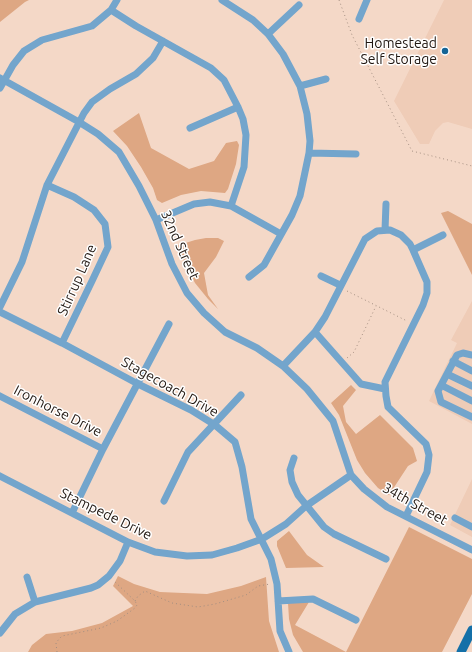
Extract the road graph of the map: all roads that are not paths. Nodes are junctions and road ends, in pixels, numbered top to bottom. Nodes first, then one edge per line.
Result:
1 (117, 0) edge
2 (222, 0) edge
3 (367, 0) edge
4 (299, 5) dead end
5 (111, 10) junction
6 (359, 18) dead end
7 (268, 34) junction
8 (163, 41) junction
9 (2, 79) edge
10 (326, 79) dead end
11 (300, 86) junction
12 (0, 88) edge
13 (238, 107) junction
14 (79, 122) junction
15 (190, 128) dead end
16 (309, 153) junction
17 (356, 154) dead end
18 (48, 185) junction
19 (386, 204) dead end
20 (231, 206) junction
21 (156, 220) junction
22 (385, 230) junction
23 (281, 234) junction
24 (443, 235) dead end
25 (413, 250) junction
26 (321, 276) dead end
27 (248, 277) dead end
28 (340, 286) junction
29 (0, 307) edge
30 (0, 312) edge
31 (170, 324) dead end
32 (315, 332) junction
33 (62, 343) junction
34 (472, 355) edge
35 (454, 362) junction
36 (283, 366) junction
37 (472, 371) edge
38 (447, 374) junction
39 (138, 384) junction
40 (441, 385) junction
41 (472, 386) edge
42 (385, 389) junction
43 (0, 396) edge
44 (241, 396) dead end
45 (472, 401) edge
46 (472, 417) edge
47 (215, 425) junction
48 (103, 449) junction
49 (294, 458) dead end
50 (351, 475) junction
51 (0, 476) edge
52 (164, 501) dead end
53 (306, 506) junction
54 (72, 513) junction
55 (406, 516) junction
56 (455, 518) dead end
57 (472, 527) edge
58 (262, 540) junction
59 (128, 542) junction
60 (472, 550) edge
61 (386, 559) dead end
62 (27, 577) dead end
63 (278, 601) junction
64 (35, 602) junction
65 (356, 620) dead end
66 (472, 630) edge
67 (0, 633) edge
68 (289, 652) edge
69 (461, 652) edge

1 - 5 street
2 - 7 street
3 - 6 street
4 - 7 street
5 - 8 street
5 - 9 street
7 - 11 street
8 - 13 street
8 - 14 street
9 - 12 street
9 - 14 street, 32nd Street
10 - 11 street
11 - 16 street
13 - 15 street
13 - 20 street
14 - 18 street
14 - 21 street, 32nd Street
16 - 17 street
16 - 23 street
18 - 29 street
18 - 33 street, Stirrup Lane
19 - 22 street
20 - 21 street
20 - 23 street
21 - 36 street, 32nd Street
22 - 25 street
22 - 28 street
23 - 27 street
24 - 25 street
25 - 42 street
26 - 28 street
28 - 32 street
30 - 33 street, Stagecoach Drive
31 - 39 street
32 - 36 street
32 - 42 street
33 - 39 street, Stagecoach Drive
34 - 35 street
35 - 37 street
35 - 38 street
36 - 50 street, 32nd Street
38 - 40 street
38 - 41 street
39 - 47 street, Stagecoach Drive
39 - 48 street
40 - 45 street
40 - 46 street
42 - 55 street
43 - 48 street, Ironhorse Drive
44 - 47 street
47 - 52 street
47 - 58 street, Stagecoach Drive
48 - 54 street
49 - 53 street
50 - 53 street, Stampede Drive
50 - 55 street, 34th Street
51 - 54 street, Stampede Drive
53 - 58 street, Stampede Drive
53 - 61 street
54 - 59 street, Stampede Drive
55 - 60 street, 34th Street
56 - 57 street
58 - 59 street, Stampede Drive
58 - 63 street, Stagecoach Drive
59 - 64 street
62 - 64 street
63 - 65 street
63 - 68 street, Stagecoach Drive
64 - 67 street
66 - 69 main road

